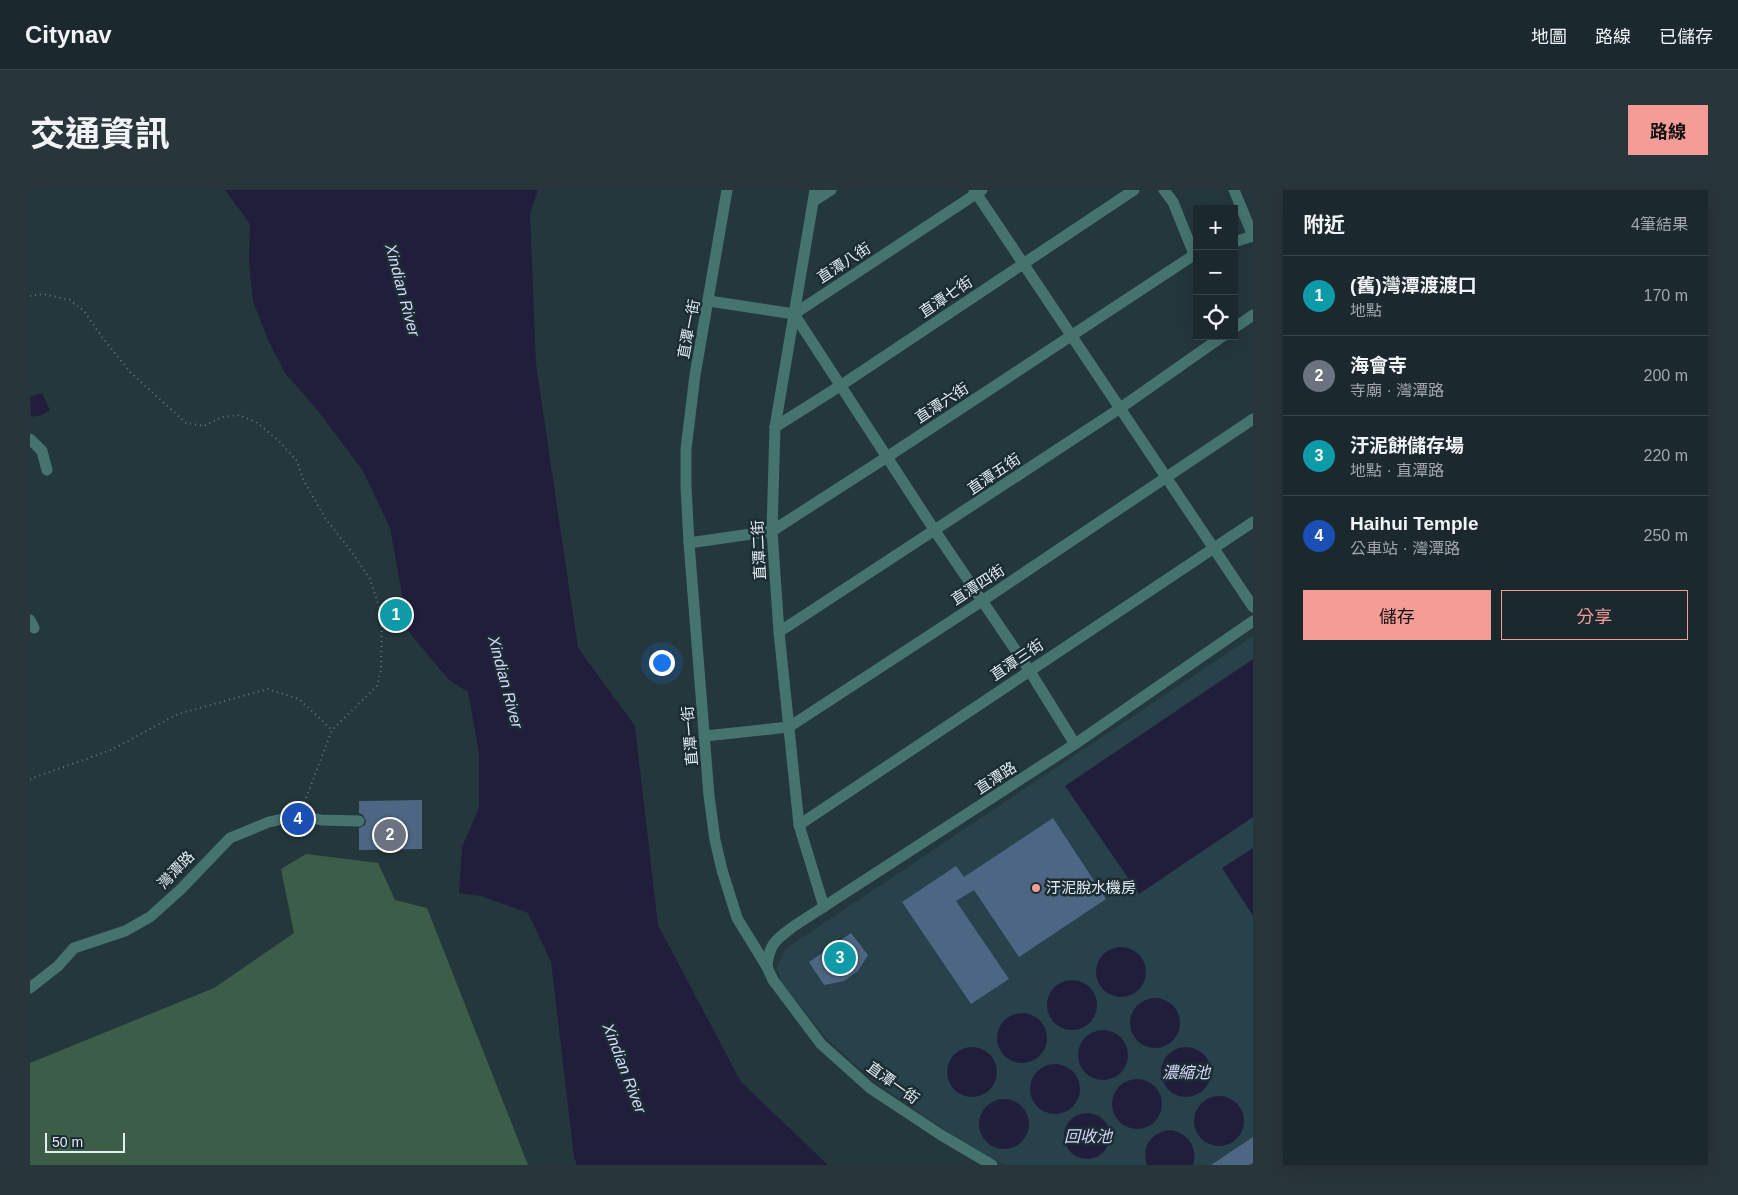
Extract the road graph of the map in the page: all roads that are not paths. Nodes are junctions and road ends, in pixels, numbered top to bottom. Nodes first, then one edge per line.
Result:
1 (728, 190) edge
2 (831, 190) edge
3 (1134, 190) edge
4 (1164, 190) edge
5 (1234, 190) edge
6 (978, 191) edge
7 (815, 195) edge
8 (1253, 236) edge
9 (1238, 241) edge
10 (1194, 250) edge
11 (1193, 254) edge
12 (1024, 262) junction
13 (709, 301) junction
14 (794, 314) junction
15 (1253, 315) edge
16 (1238, 325) edge
17 (1072, 335) junction
18 (1217, 340) edge
19 (840, 386) junction
20 (1119, 409) junction
21 (1253, 419) edge
22 (774, 427) junction
23 (30, 439) edge
24 (887, 457) junction
25 (46, 470) dead end
26 (1166, 478) junction
27 (1253, 522) edge
28 (935, 530) junction
29 (772, 531) junction
30 (690, 543) junction
31 (1213, 549) junction
32 (982, 601) junction
33 (1253, 607) edge
34 (1253, 621) edge
35 (779, 632) junction
36 (1029, 670) junction
37 (789, 726) junction
38 (704, 736) junction
39 (1075, 744) junction
40 (359, 821) dead end
41 (799, 825) junction
42 (824, 908) junction
43 (767, 967) junction
44 (30, 988) edge
45 (992, 1165) edge

1 - 13 street, 直潭一街
2 - 7 street
3 - 12 street, 直潭七街
4 - 10 street
5 - 8 street
6 - 12 street
6 - 14 street, 直潭八街
7 - 14 street, 直潭二街
8 - 9 street
11 - 17 street, 直潭六街
12 - 17 street
12 - 19 street, 直潭七街
13 - 14 street
13 - 30 street, 直潭一街
14 - 19 street
14 - 22 street, 直潭二街
15 - 16 street
17 - 20 street
17 - 24 street, 直潭六街
18 - 20 street, 直潭五街
19 - 22 street, 直潭七街
19 - 24 street
20 - 26 street
20 - 28 street, 直潭五街
21 - 26 street, 直潭四街
22 - 29 street, 直潭二街
23 - 25 street
24 - 28 street
24 - 29 street, 直潭六街
26 - 31 street
26 - 32 street, 直潭四街
27 - 31 street, 直潭三街
28 - 32 street
28 - 35 street, 直潭五街
29 - 30 street, 直潭六街
29 - 35 street, 直潭二街
30 - 38 street, 直潭一街
31 - 33 street
31 - 36 street, 直潭三街
32 - 36 street
32 - 37 street, 直潭四街
34 - 39 street, 直潭路
35 - 37 street, 直潭二街
36 - 39 street
36 - 41 street, 直潭三街
37 - 38 street, 直潭四街
37 - 41 street, 直潭二街
38 - 43 street, 直潭一街
39 - 42 street, 直潭路
40 - 44 street, 灣潭路
41 - 42 street, 直潭二街
42 - 43 street, 直潭路
43 - 45 street, 直潭一街

